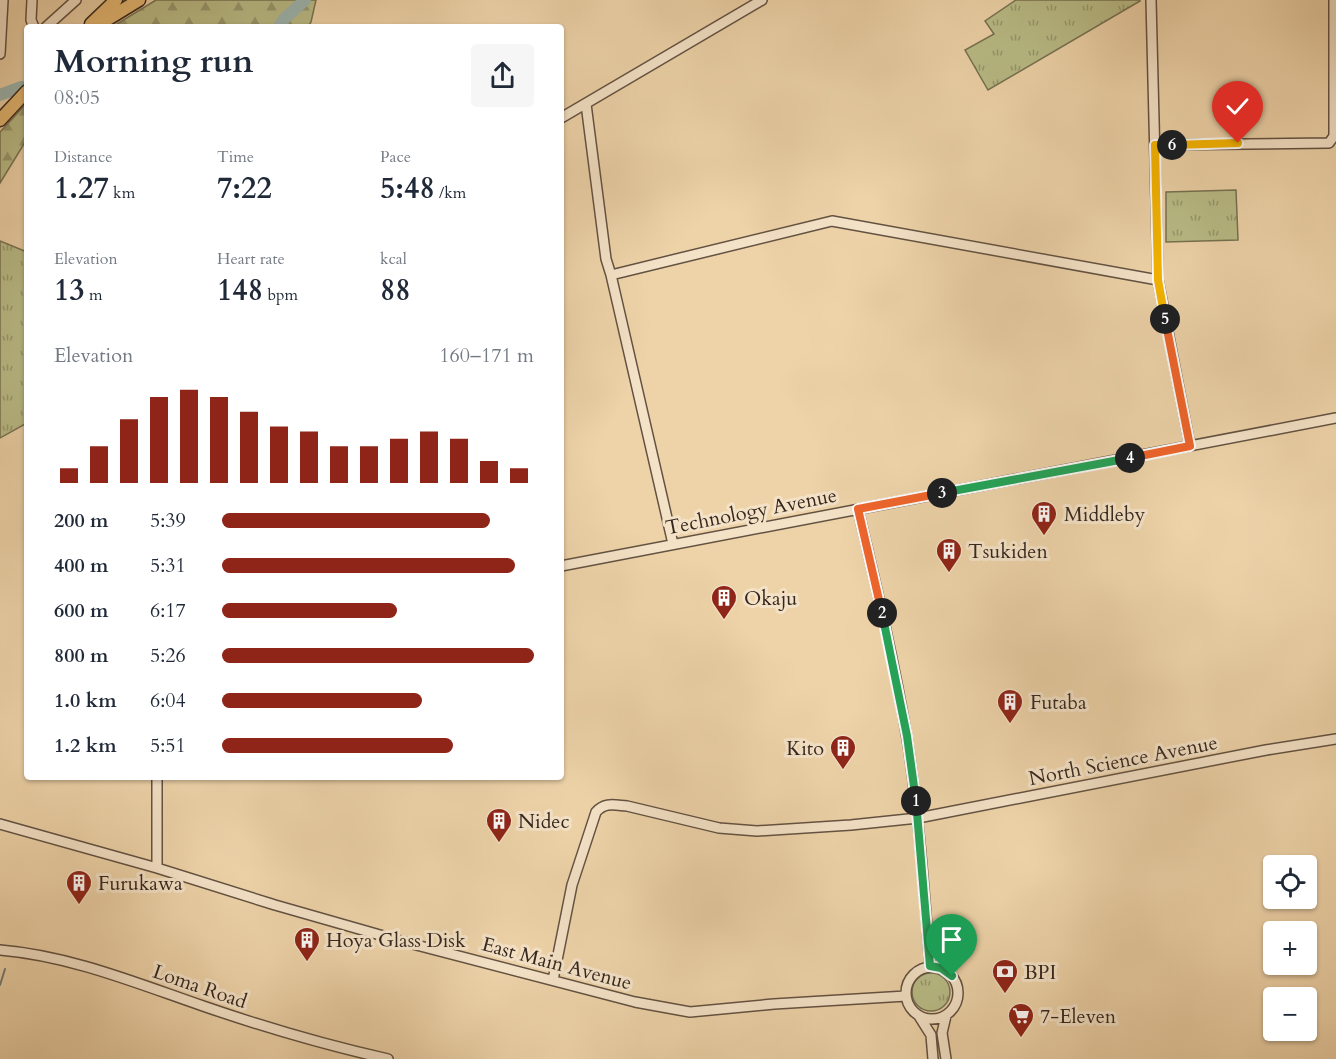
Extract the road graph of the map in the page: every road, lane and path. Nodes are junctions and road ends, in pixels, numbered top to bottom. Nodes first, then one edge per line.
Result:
1 (3, 0) edge
2 (32, 0) edge
3 (116, 0) edge
4 (139, 0) edge
5 (762, 0) edge
6 (1151, 0) edge
7 (1334, 0) edge
8 (71, 2) edge
9 (33, 24) edge
10 (49, 24) edge
11 (90, 24) edge
12 (100, 24) edge
13 (0, 54) edge
14 (24, 94) edge
15 (586, 104) junction
16 (564, 116) edge
17 (2, 118) edge
18 (1155, 145) junction
19 (611, 275) junction
20 (1158, 280) junction
21 (1336, 418) edge
22 (1190, 446) junction
23 (858, 509) junction
24 (673, 544) junction
25 (564, 565) edge
26 (1336, 739) edge
27 (157, 780) edge
28 (918, 818) junction
29 (0, 824) edge
30 (157, 868) junction
31 (0, 950) edge
32 (930, 966) junction
33 (553, 980) junction
34 (906, 996) junction
35 (919, 1016) junction
36 (945, 1016) junction
37 (388, 1059) edge
38 (933, 1059) edge
39 (946, 1059) edge

1 - 13 street
2 - 9 street
3 - 11 main road
4 - 12 main road
5 - 15 street
6 - 18 street
7 - 18 street
8 - 10 street
14 - 17 main road
15 - 16 street
15 - 19 street
18 - 20 street
19 - 20 street
19 - 24 street
20 - 22 street
21 - 22 street, Technology Avenue
22 - 23 street, Technology Avenue
23 - 24 street, Technology Avenue
23 - 28 street
24 - 25 street, Technology Avenue
26 - 28 street, North Science Avenue
27 - 30 street
28 - 32 street
28 - 33 street, North Science Avenue
29 - 30 street, East Main Avenue
30 - 33 street, East Main Avenue
31 - 37 street, Loma Road
32 - 34 street
32 - 36 street
33 - 34 street, East Main Avenue
34 - 35 street
35 - 36 street
35 - 38 street
36 - 39 street

